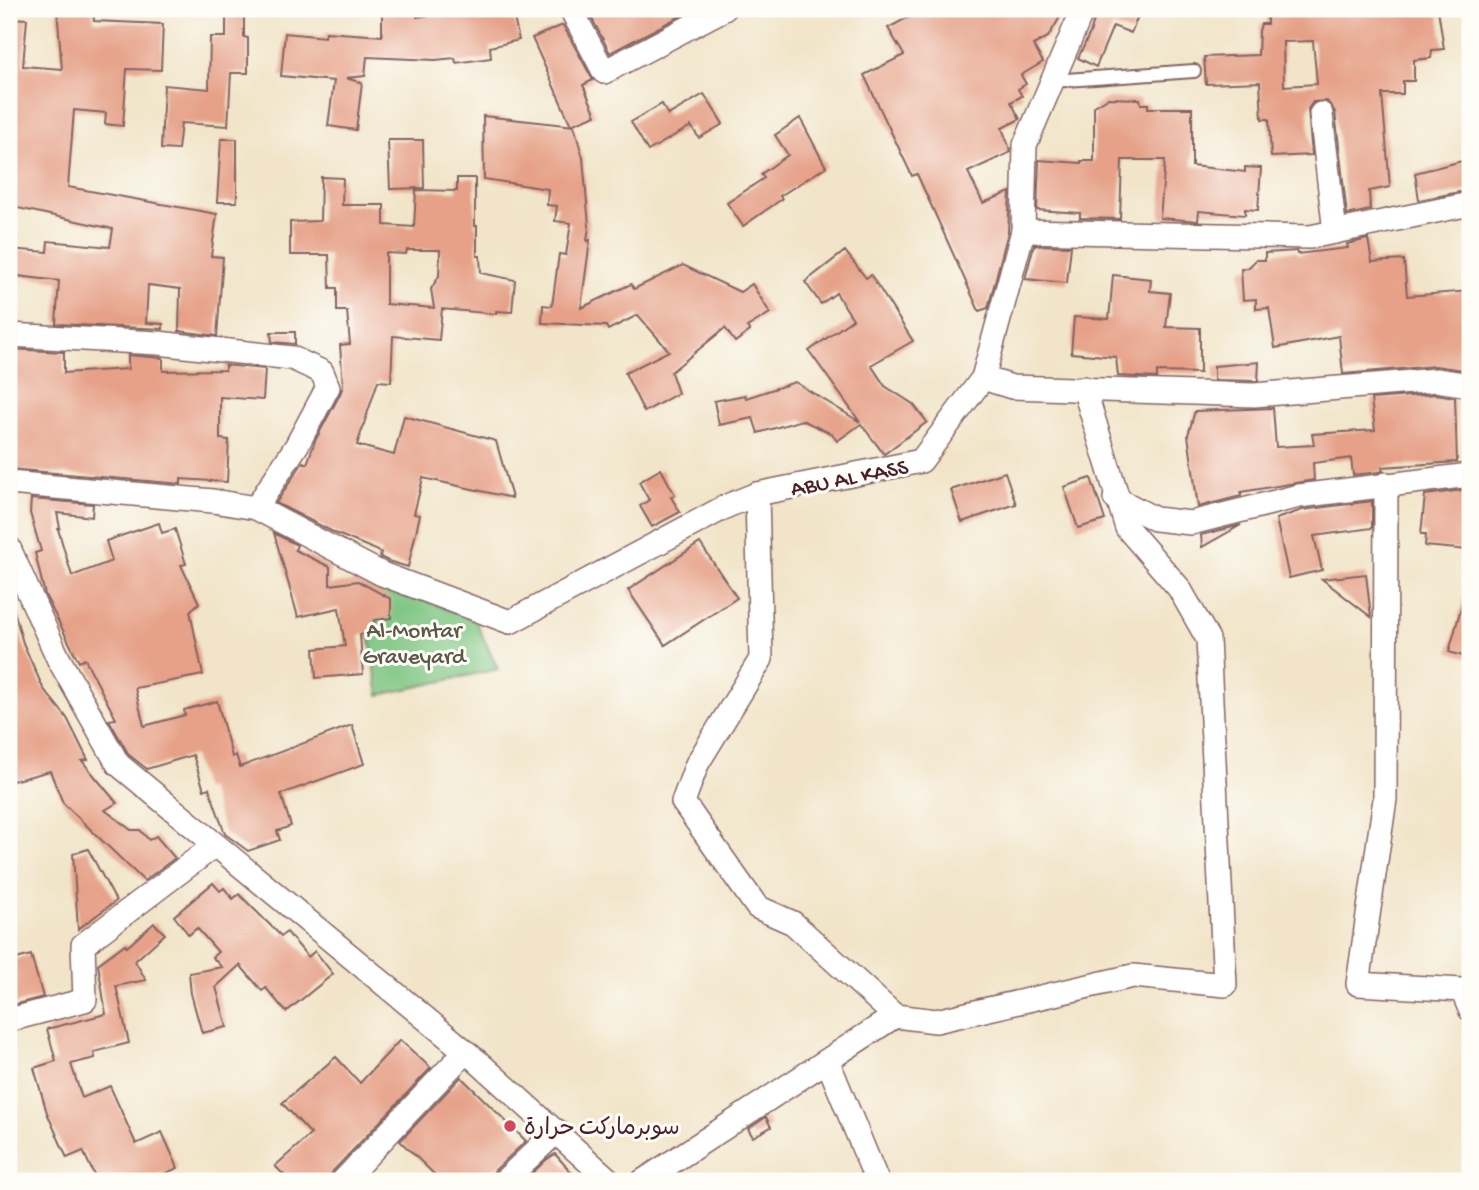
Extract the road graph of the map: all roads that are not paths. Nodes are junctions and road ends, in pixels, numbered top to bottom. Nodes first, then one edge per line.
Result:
1 (571, 9) edge
2 (724, 9) edge
3 (1083, 9) edge
4 (1194, 71) dead end
5 (1052, 81) junction
6 (1321, 114) dead end
7 (1470, 204) edge
8 (1023, 232) junction
9 (1335, 232) junction
10 (9, 335) edge
11 (983, 378) junction
12 (1470, 385) edge
13 (1084, 388) junction
14 (1470, 475) edge
15 (9, 483) edge
16 (1386, 484) junction
17 (757, 494) junction
18 (1115, 498) junction
19 (256, 508) junction
20 (9, 548) edge
21 (214, 846) junction
22 (1470, 1009) edge
23 (895, 1016) junction
24 (9, 1020) edge
25 (465, 1052) junction
26 (828, 1062) junction
27 (557, 1132) junction
28 (343, 1181) edge
29 (504, 1181) edge
30 (610, 1181) edge
31 (643, 1181) edge
32 (877, 1181) edge

1 - 2 street
3 - 5 street
4 - 5 lane
5 - 8 street
6 - 9 street
7 - 9 street
8 - 9 street
8 - 11 street
10 - 19 street
11 - 13 street
11 - 17 street, ABU AL KASS
12 - 13 street
13 - 18 street
14 - 16 street
15 - 19 street, ABU AL KASS
16 - 18 street
16 - 22 street
17 - 19 street, ABU AL KASS
17 - 23 street
18 - 23 street
20 - 21 street
21 - 24 street
21 - 25 street
23 - 26 street
25 - 27 street
25 - 28 street
26 - 31 street
26 - 32 street
27 - 29 street
27 - 30 street

